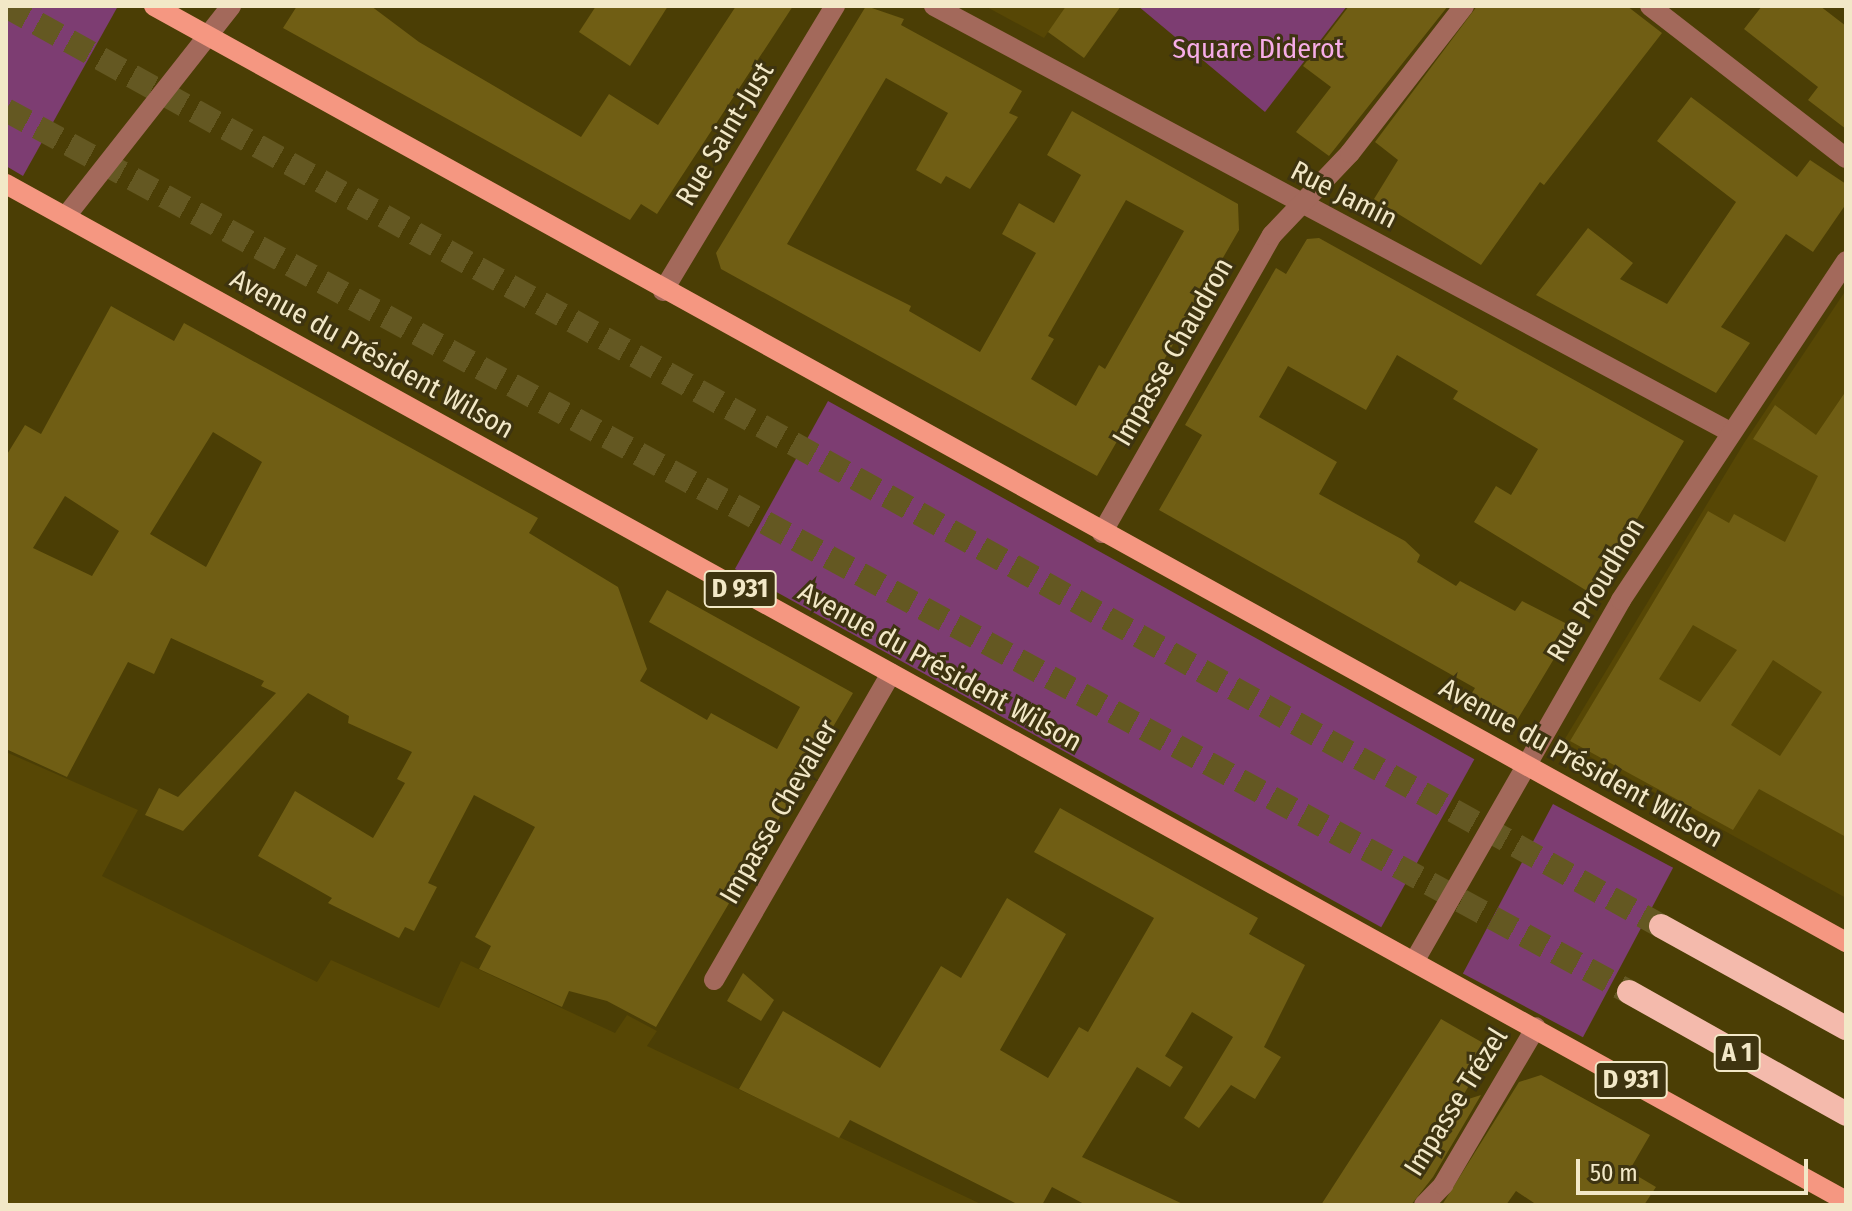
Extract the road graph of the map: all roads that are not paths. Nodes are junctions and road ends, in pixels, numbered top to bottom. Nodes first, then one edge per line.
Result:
1 (154, 6) edge
2 (231, 6) edge
3 (835, 6) edge
4 (934, 6) edge
5 (1464, 6) edge
6 (1650, 6) edge
7 (206, 40) junction
8 (1846, 158) edge
9 (6, 184) edge
10 (1299, 203) junction
11 (66, 216) junction
12 (1846, 261) edge
13 (663, 291) junction
14 (1730, 432) junction
15 (1102, 533) junction
16 (891, 673) junction
17 (1526, 763) junction
18 (1661, 926) tunnel mouth
19 (1846, 942) edge
20 (1415, 960) junction
21 (714, 980) dead end
22 (1629, 992) tunnel mouth
23 (1536, 1027) junction
24 (1846, 1028) edge
25 (1846, 1114) edge
26 (1846, 1201) edge
27 (1424, 1205) edge

1 - 7 main road, Avenue du Président Wilson
2 - 7 street
3 - 13 street, Rue Saint-Just
4 - 10 street, Rue Jamin
5 - 10 street, Impasse Chaudron
6 - 8 street
7 - 11 street
7 - 13 main road, Avenue du Président Wilson
9 - 11 main road, Avenue du Président Wilson / D 931
10 - 14 street, Rue Jamin
10 - 15 street, Impasse Chaudron
11 - 16 main road, Avenue du Président Wilson / D 931
12 - 14 street, Rue Proudhon
13 - 15 main road, Avenue du Président Wilson
14 - 17 street, Rue Proudhon
15 - 17 main road, Avenue du Président Wilson
16 - 20 main road, Avenue du Président Wilson / D 931
16 - 21 street, Impasse Chevalier
17 - 19 main road, Avenue du Président Wilson
17 - 20 street, Rue Proudhon
18 - 24 highway
20 - 23 main road, Avenue du Président Wilson / D 931
22 - 25 highway, A 1
23 - 26 main road, Avenue du Président Wilson / D 931
23 - 27 street, Impasse Trézel

